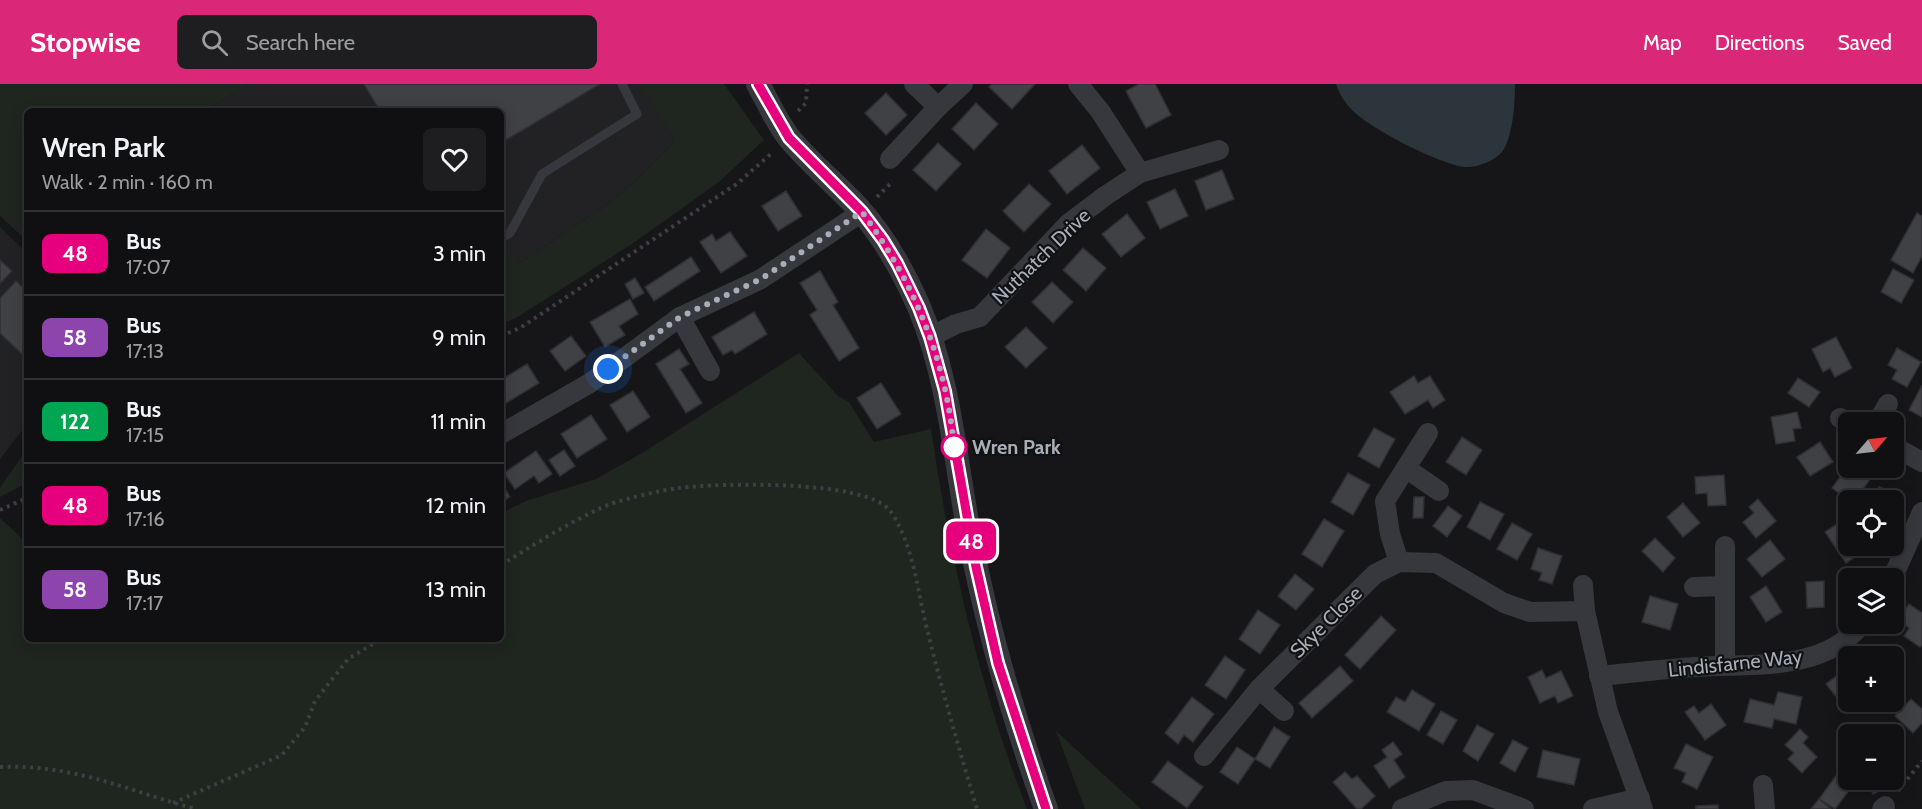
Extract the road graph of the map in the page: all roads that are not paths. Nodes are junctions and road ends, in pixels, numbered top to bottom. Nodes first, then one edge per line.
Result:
1 (622, 84) edge
2 (758, 84) edge
3 (914, 84) edge
4 (963, 84) edge
5 (1078, 84) edge
6 (938, 107) junction
7 (1219, 150) dead end
8 (890, 159) road end
9 (1140, 173) junction
10 (862, 212) junction
11 (504, 236) edge
12 (680, 317) junction
13 (930, 337) junction
14 (710, 371) dead end
15 (1888, 404) dead end
16 (1883, 412) edge
17 (504, 432) edge
18 (1428, 433) dead end
19 (1904, 452) edge
20 (1922, 462) edge
21 (1407, 469) junction
22 (1438, 491) dead end
23 (1922, 512) edge
24 (1725, 546) dead end
25 (1399, 562) junction
26 (1897, 568) edge
27 (1583, 585) dead end
28 (1725, 586) junction
29 (1694, 587) dead end
30 (1585, 611) junction
31 (1852, 634) edge
32 (1725, 665) junction
33 (1599, 676) junction
34 (1259, 689) junction
35 (1284, 711) dead end
36 (1204, 756) dead end
37 (1763, 784) dead end
38 (1641, 803) edge
39 (1046, 809) edge
40 (1402, 809) edge
41 (1524, 809) edge
42 (1593, 809) edge
43 (1765, 809) edge

1 - 11 lane
2 - 10 street
3 - 6 street
4 - 6 street
5 - 9 street
6 - 8 street
7 - 9 street, Nuthatch Drive
9 - 13 street, Nuthatch Drive
10 - 12 street
10 - 13 street
12 - 14 street
12 - 17 street
13 - 39 street
15 - 16 street
18 - 21 street
19 - 20 street
21 - 22 street
21 - 25 street
23 - 26 street
24 - 28 street
25 - 30 street
25 - 34 street, Skye Close
27 - 30 street
28 - 29 street
28 - 32 street
30 - 33 street
31 - 32 street, Lindisfarne Way
32 - 33 street, Lindisfarne Way
33 - 38 street
34 - 35 street
34 - 36 street, Skye Close
37 - 43 street
38 - 42 street
40 - 41 street

